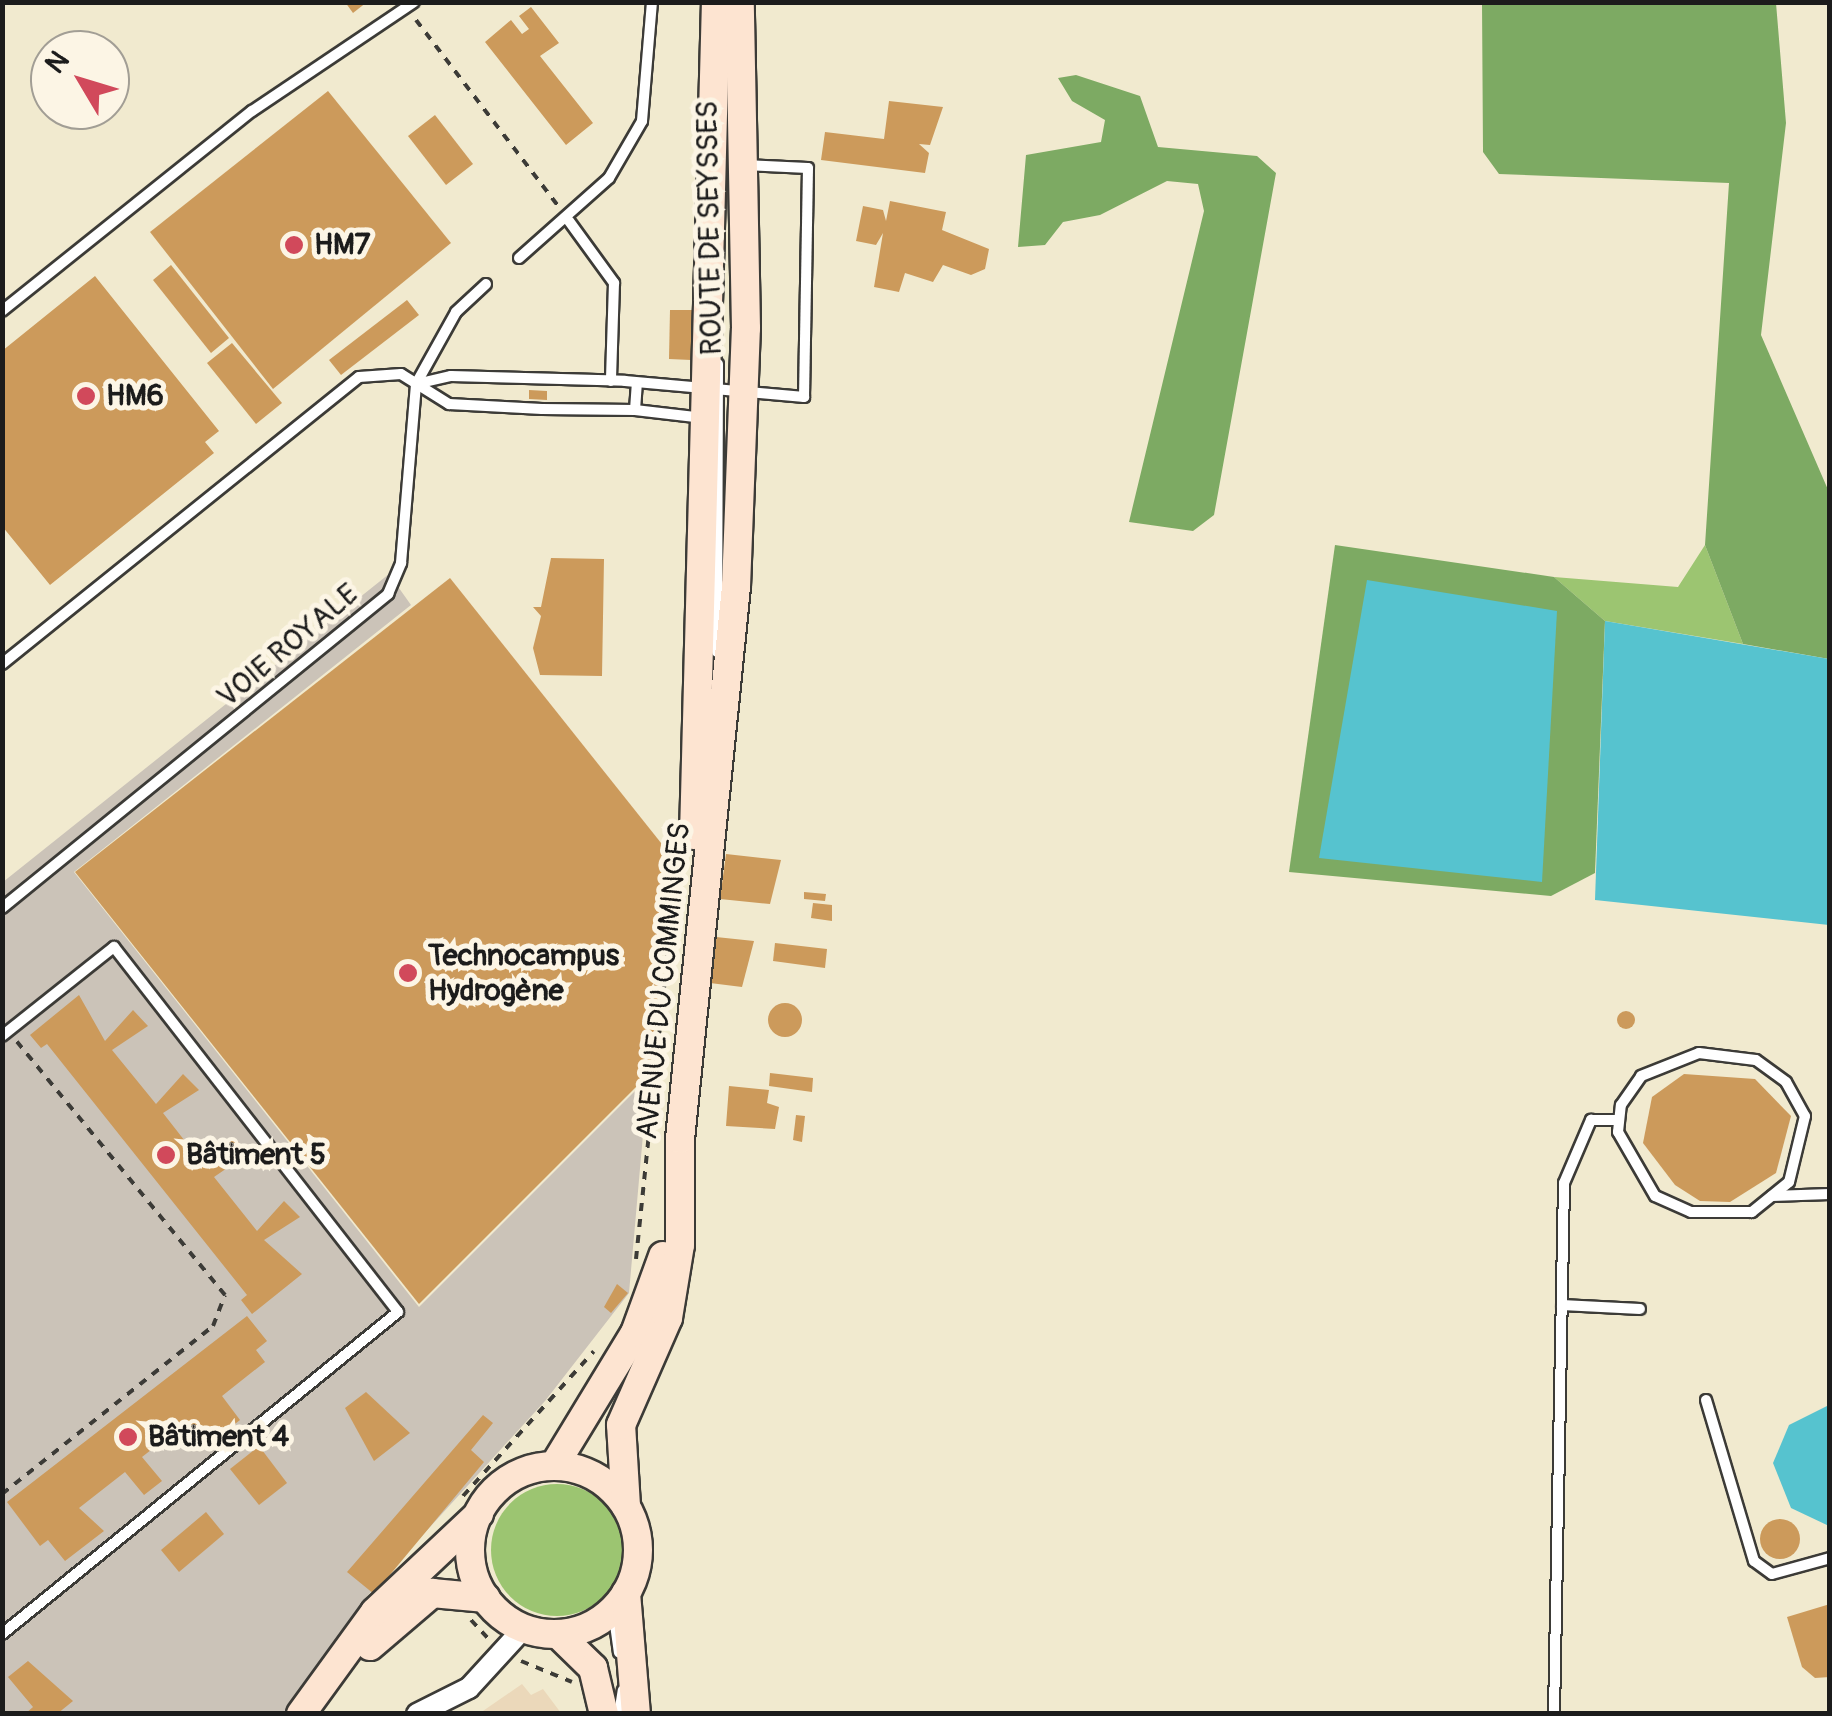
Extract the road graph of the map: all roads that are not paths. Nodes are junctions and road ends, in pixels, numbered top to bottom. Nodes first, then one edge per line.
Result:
1 (640, 2) edge
2 (652, 2) edge
3 (716, 2) edge
4 (740, 2) edge
5 (410, 5) edge
6 (652, 18) junction
7 (742, 164) junction
8 (569, 220) junction
9 (519, 258) dead end
10 (486, 284) dead end
11 (2, 311) edge
12 (611, 381) junction
13 (637, 383) junction
14 (416, 384) junction
15 (720, 399) junction
16 (636, 410) junction
17 (721, 452) junction
18 (2, 664) edge
19 (2, 908) edge
20 (5, 1034) edge
21 (1619, 1120) junction
22 (1830, 1194) edge
23 (1771, 1196) junction
24 (1562, 1305) junction
25 (1640, 1308) dead end
26 (1706, 1400) dead end
27 (554, 1466) junction
28 (626, 1506) junction
29 (466, 1511) junction
30 (1829, 1558) edge
31 (486, 1598) junction
32 (620, 1602) junction
33 (524, 1628) junction
34 (2, 1634) edge
35 (558, 1634) junction
36 (301, 1714) edge
37 (316, 1714) edge
38 (416, 1714) edge
39 (604, 1714) edge
40 (619, 1714) edge
41 (636, 1714) edge
42 (1554, 1714) edge

1 - 6 lane
2 - 6 lane
3 - 15 main road, ROUTE DE SEYSSES
4 - 7 main road, ROUTE DE SEYSSES
5 - 11 lane
6 - 8 lane
7 - 15 main road, ROUTE DE SEYSSES
7 - 15 lane
8 - 9 lane
8 - 12 lane
10 - 14 lane, VOIE ROYALE
12 - 13 lane
12 - 14 lane
13 - 15 lane
13 - 16 lane
14 - 16 lane
14 - 18 lane
14 - 19 lane, VOIE ROYALE
15 - 16 lane
15 - 17 main road, ROUTE DE SEYSSES
15 - 17 main road, ROUTE DE SEYSSES
17 - 27 main road, AVENUE DU COMMINGES
17 - 28 main road, AVENUE DU COMMINGES
20 - 34 lane
21 - 23 lane
21 - 23 lane
21 - 24 lane
22 - 23 lane
24 - 25 lane
24 - 42 lane
26 - 30 lane
27 - 28 main road
27 - 29 main road
28 - 32 main road
29 - 31 main road
29 - 36 main road
31 - 33 main road
31 - 37 main road
32 - 35 main road
32 - 40 lane
32 - 41 main road
33 - 35 main road
33 - 38 street
35 - 39 main road

